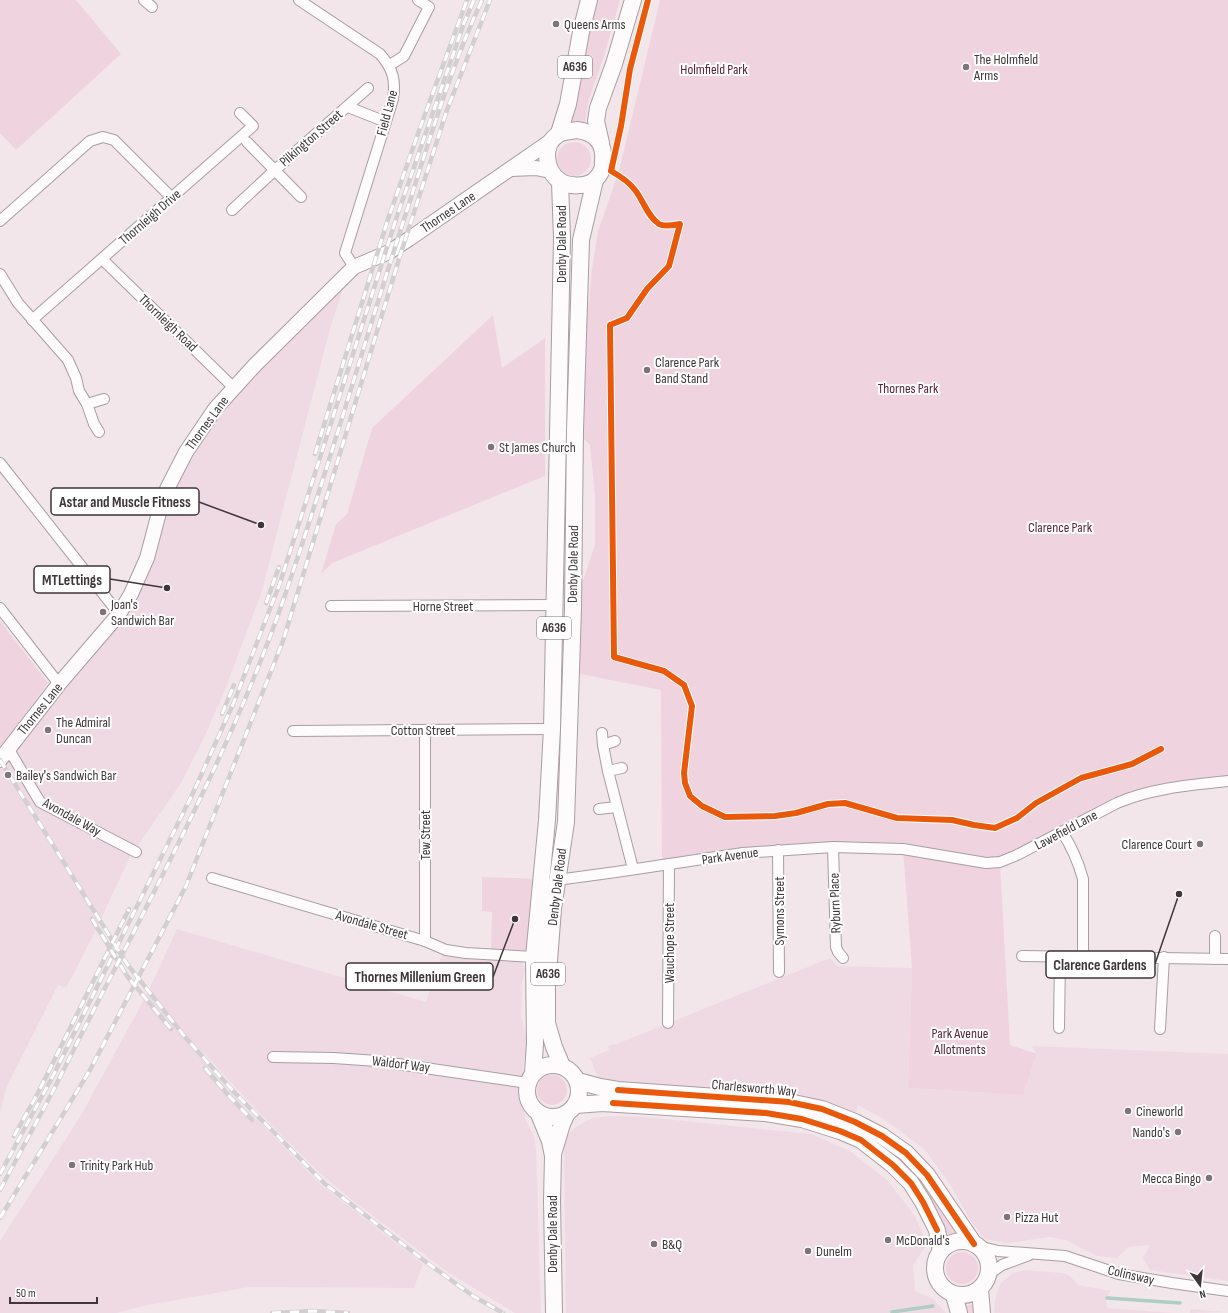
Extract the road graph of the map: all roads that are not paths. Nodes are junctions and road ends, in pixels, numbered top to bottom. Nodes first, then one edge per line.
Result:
1 (144, 0) edge
2 (299, 0) edge
3 (418, 0) edge
4 (589, 0) edge
5 (633, 0) edge
6 (152, 7) dead end
7 (390, 65) junction
8 (368, 88) dead end
9 (348, 107) junction
10 (240, 113) dead end
11 (386, 122) junction
12 (556, 137) junction
13 (247, 142) dead end
14 (601, 143) junction
15 (511, 169) junction
16 (275, 170) junction
17 (555, 176) junction
18 (595, 180) junction
19 (301, 197) dead end
20 (172, 198) junction
21 (232, 210) dead end
22 (0, 222) edge
23 (102, 259) junction
24 (354, 267) junction
25 (0, 274) edge
26 (32, 320) junction
27 (234, 387) junction
28 (104, 399) dead end
29 (87, 404) junction
30 (99, 432) dead end
31 (0, 463) edge
32 (554, 605) junction
33 (331, 606) dead end
34 (0, 608) edge
35 (119, 614) junction
36 (59, 684) junction
37 (552, 729) junction
38 (425, 730) junction
39 (293, 731) dead end
40 (602, 733) dead end
41 (616, 741) dead end
42 (603, 745) junction
43 (8, 748) junction
44 (0, 760) edge
45 (622, 768) dead end
46 (608, 771) junction
47 (1228, 781) edge
48 (616, 807) junction
49 (600, 808) dead end
50 (1062, 832) junction
51 (833, 847) junction
52 (903, 849) joint
53 (778, 850) junction
54 (136, 852) dead end
55 (669, 864) junction
56 (633, 869) junction
57 (212, 878) dead end
58 (557, 880) junction
59 (1215, 936) dead end
60 (425, 941) junction
61 (1022, 956) dead end
62 (534, 957) junction
63 (1060, 957) junction
64 (1084, 957) junction
65 (843, 958) dead end
66 (1164, 958) junction
67 (1215, 959) junction
68 (1228, 959) edge
69 (779, 972) dead end
70 (668, 1023) dead end
71 (1059, 1028) dead end
72 (1160, 1028) dead end
73 (273, 1057) dead end
74 (562, 1066) junction
75 (531, 1078) junction
76 (578, 1081) junction
77 (572, 1109) junction
78 (539, 1114) junction
79 (553, 1156) junction
80 (976, 1245) junction
81 (941, 1250) junction
82 (1035, 1254) junction
83 (989, 1274) junction
84 (980, 1289) junction
85 (1228, 1291) edge
86 (954, 1295) junction
87 (554, 1313) edge
88 (959, 1313) edge
89 (982, 1313) edge

1 - 6 street
2 - 7 street
3 - 7 street
4 - 12 main road, A636
5 - 14 main road, A636
7 - 11 street, Field Lane
8 - 9 street, Pilkington Street
9 - 11 street, Pilkington Street
9 - 16 street, Pilkington Street
10 - 20 street, Thornleigh Drive
11 - 24 street, Field Lane
12 - 14 main road
12 - 15 street, Thornes Lane
12 - 17 main road, A636
13 - 16 street
14 - 18 main road, A636
15 - 17 street
15 - 24 street, Thornes Lane
16 - 19 street
16 - 21 street, Pilkington Street
17 - 18 main road
17 - 32 main road, Denby Dale Road / A636
18 - 58 main road, Denby Dale Road / A636
20 - 22 street
20 - 23 street, Thornleigh Drive
23 - 26 street, Thornleigh Drive
23 - 27 street, Thornleigh Road
24 - 27 street, Thornes Lane
25 - 26 street
26 - 29 street
27 - 35 street, Thornes Lane
28 - 29 street
29 - 30 street
31 - 35 street
32 - 33 street, Horne Street
32 - 37 main road, Denby Dale Road / A636
34 - 36 street
35 - 36 street, Thornes Lane
36 - 43 street, Thornes Lane
37 - 38 street, Cotton Street
37 - 62 main road, Denby Dale Road / A636
38 - 39 street, Cotton Street
38 - 60 street, Tew Street
40 - 42 street
41 - 42 street
42 - 46 street
43 - 44 street, Thornes Lane
43 - 54 street, Avondale Way
45 - 46 street
46 - 48 street
47 - 50 street, Lawefield Lane
48 - 49 street
48 - 56 street
50 - 52 street, Lawefield Lane
50 - 64 street
51 - 52 street, Park Avenue
51 - 53 street, Park Avenue
51 - 65 street, Ryburn Place
53 - 55 street, Park Avenue
53 - 69 street, Symons Street
55 - 56 street, Park Avenue
55 - 70 street, Wauchope Street
56 - 58 street, Park Avenue
57 - 60 street, Avondale Street
58 - 74 main road, Denby Dale Road / A636
59 - 67 street
60 - 62 street, Avondale Street
61 - 63 street
62 - 75 main road, Denby Dale Road / A636
63 - 64 street
63 - 71 street
64 - 66 street
66 - 67 street
66 - 72 street
67 - 68 street
73 - 75 street, Waldorf Way
74 - 75 main road
74 - 76 main road, A636
75 - 78 main road, A636
76 - 77 main road, A636
76 - 80 main road, Charlesworth Way / A636
77 - 78 main road
77 - 79 main road, Denby Dale Road / A636
77 - 81 main road, Charlesworth Way
78 - 79 main road, Denby Dale Road / A636
79 - 87 main road, Denby Dale Road / A636
80 - 81 main road
80 - 82 street, Colinsway
80 - 83 main road
81 - 86 main road
82 - 83 street, Colinsway
82 - 85 street, Colinsway
83 - 84 main road
84 - 86 main road
84 - 89 main road
86 - 88 main road

